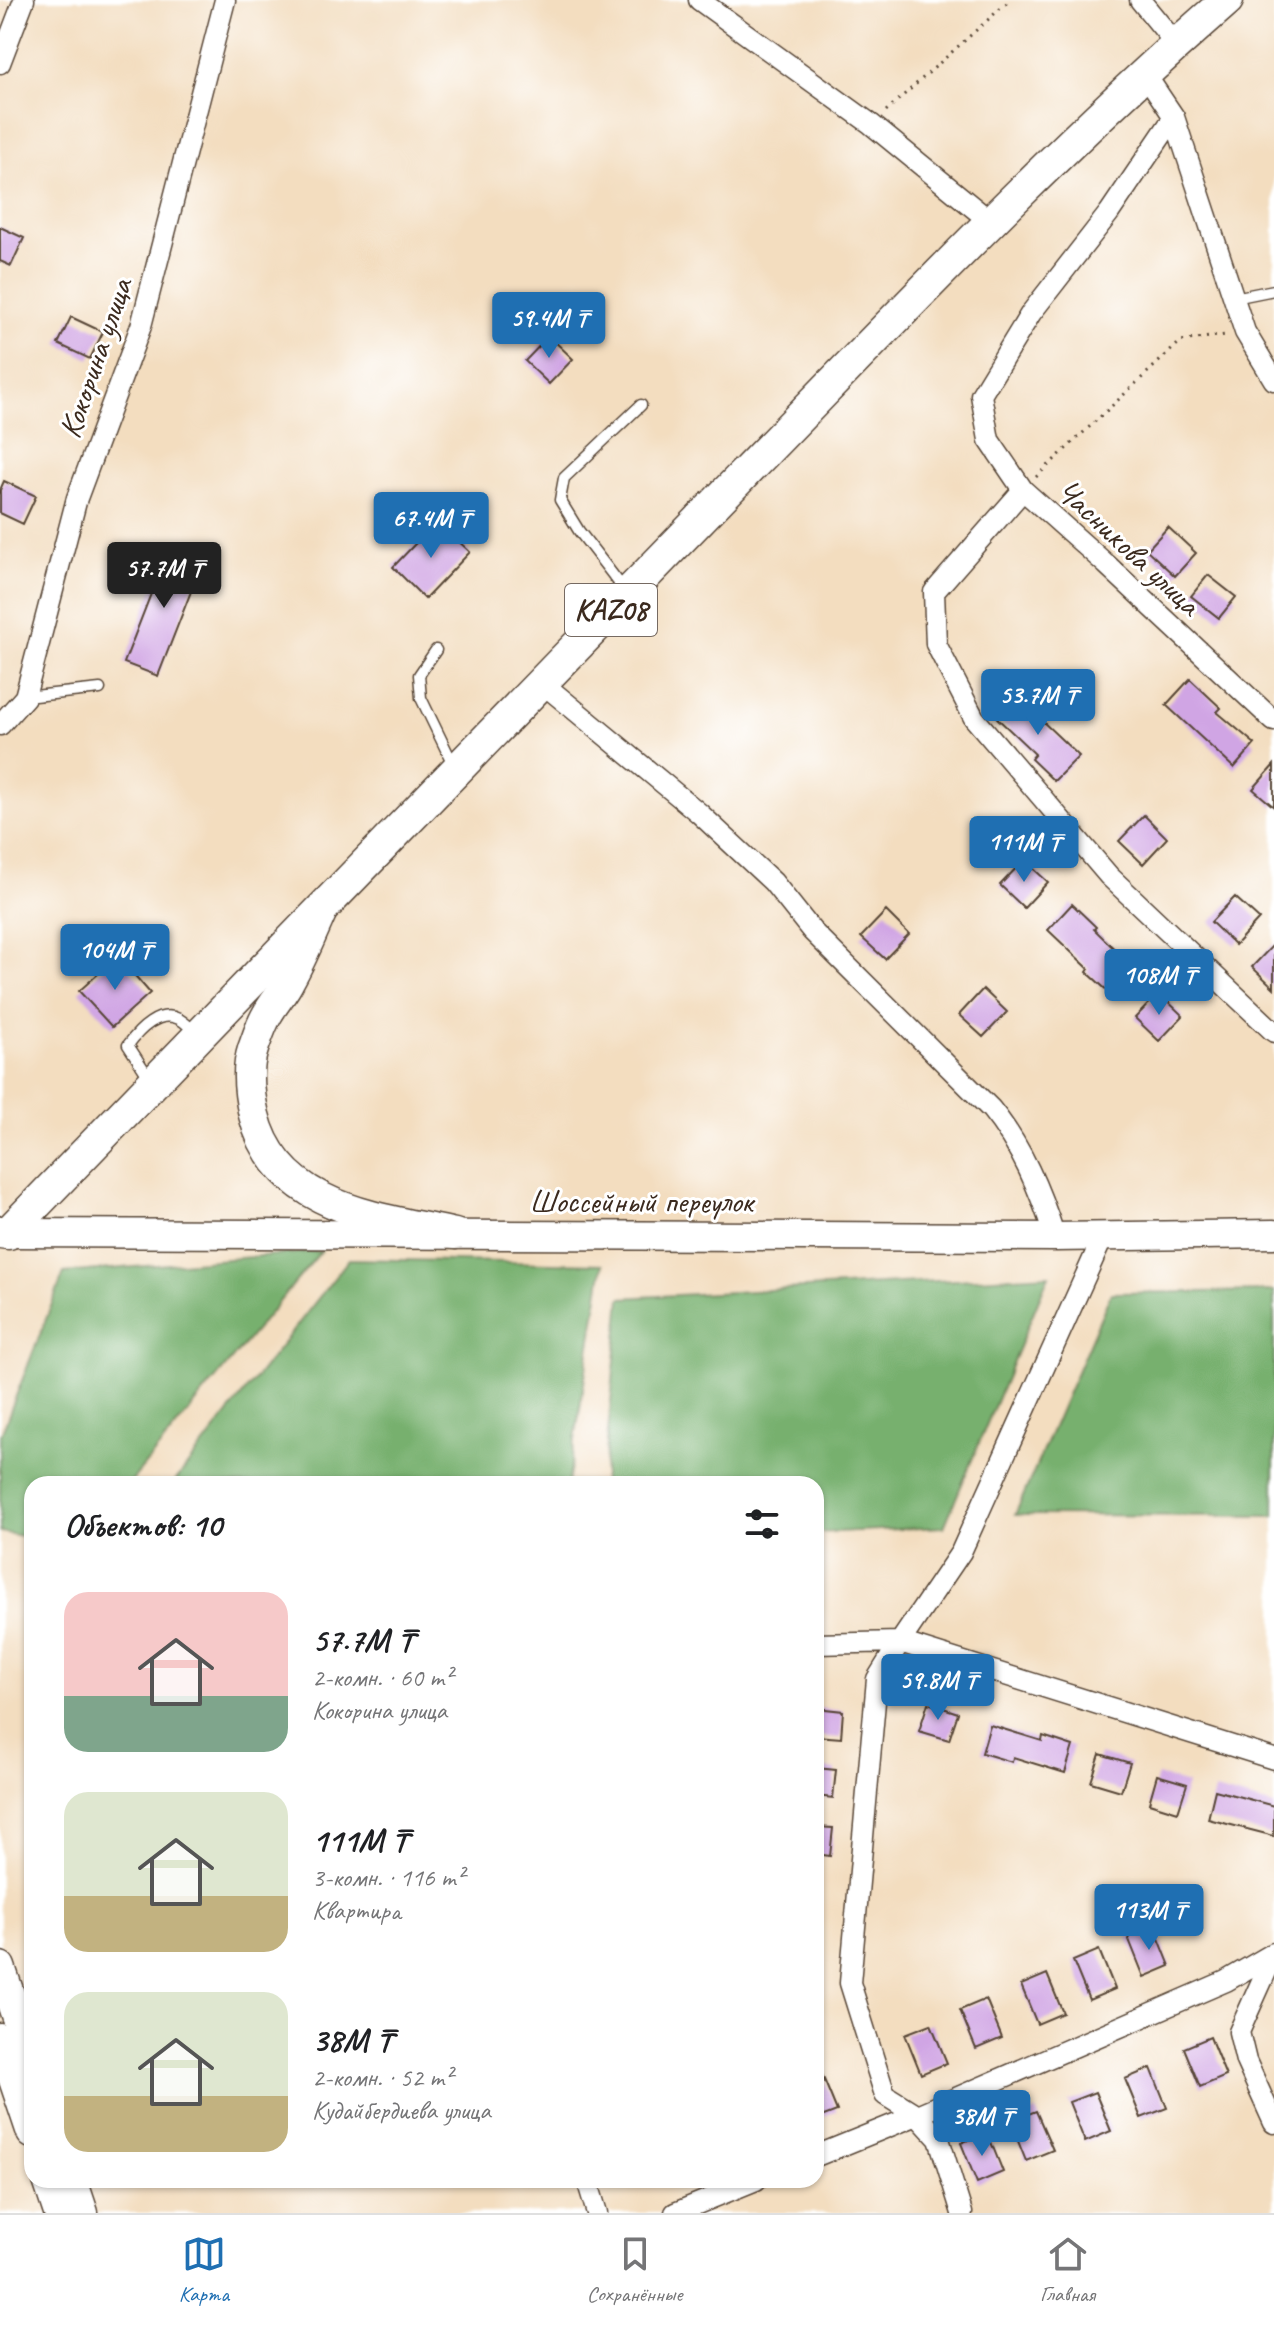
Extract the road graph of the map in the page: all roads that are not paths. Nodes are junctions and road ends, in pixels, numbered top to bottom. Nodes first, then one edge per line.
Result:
1 (24, 0) edge
2 (225, 0) edge
3 (699, 0) edge
4 (1140, 0) edge
5 (1227, 0) edge
6 (1176, 44) junction
7 (0, 63) edge
8 (1145, 74) junction
9 (1174, 117) junction
10 (991, 222) junction
11 (1274, 290) edge
12 (1234, 298) junction
13 (1274, 380) edge
14 (641, 405) dead end
15 (1023, 490) junction
16 (627, 593) junction
17 (436, 650) dead end
18 (541, 682) junction
19 (100, 689) dead end
20 (25, 697) junction
21 (1274, 721) edge
22 (0, 727) edge
23 (456, 769) junction
24 (322, 910) junction
25 (1274, 1032) edge
26 (200, 1035) junction
27 (153, 1084) junction
28 (4, 1233) edge
29 (455, 1234) junction
30 (1274, 1234) edge
31 (1055, 1237) junction
32 (1103, 1237) junction
33 (900, 1642) junction
34 (824, 1644) edge
35 (1274, 1759) edge
36 (1274, 1953) edge
37 (0, 1967) edge
38 (0, 2038) edge
39 (24, 2038) edge
40 (24, 2109) edge
41 (917, 2115) junction
42 (1274, 2123) edge
43 (824, 2153) edge
44 (51, 2188) edge
45 (75, 2188) edge
46 (589, 2188) edge
47 (736, 2188) edge
48 (59, 2213) edge
49 (83, 2213) edge
50 (597, 2213) edge
51 (675, 2213) edge
52 (962, 2213) edge

1 - 7 street
2 - 20 street, Кокорина улица
3 - 10 street
4 - 6 street
5 - 6 highway, KAZ08
6 - 8 highway, KAZ08
8 - 9 street
8 - 10 highway, KAZ08
9 - 12 street
9 - 15 street, Часникова улица
10 - 16 highway, KAZ08
11 - 12 lane
12 - 13 street
14 - 16 lane
15 - 21 street, Часникова улица
15 - 25 street
16 - 18 highway, KAZ08
17 - 23 lane
18 - 23 highway, KAZ08
18 - 31 street
19 - 20 lane
20 - 22 street, Кокорина улица
23 - 24 highway, KAZ08
24 - 26 highway, KAZ08
24 - 29 main road
26 - 27 highway, KAZ08
26 - 27 lane
27 - 28 highway, KAZ08
28 - 29 main road, Шоссейный переулок
29 - 31 main road, Шоссейный переулок
30 - 32 main road, Шоссейный переулок
31 - 32 main road, Шоссейный переулок
32 - 33 street
33 - 34 street
33 - 35 street
33 - 41 street
36 - 41 street
36 - 42 street
37 - 39 main road
38 - 40 main road
41 - 43 street
41 - 52 street
44 - 48 main road
45 - 49 main road
46 - 50 street
47 - 51 street

